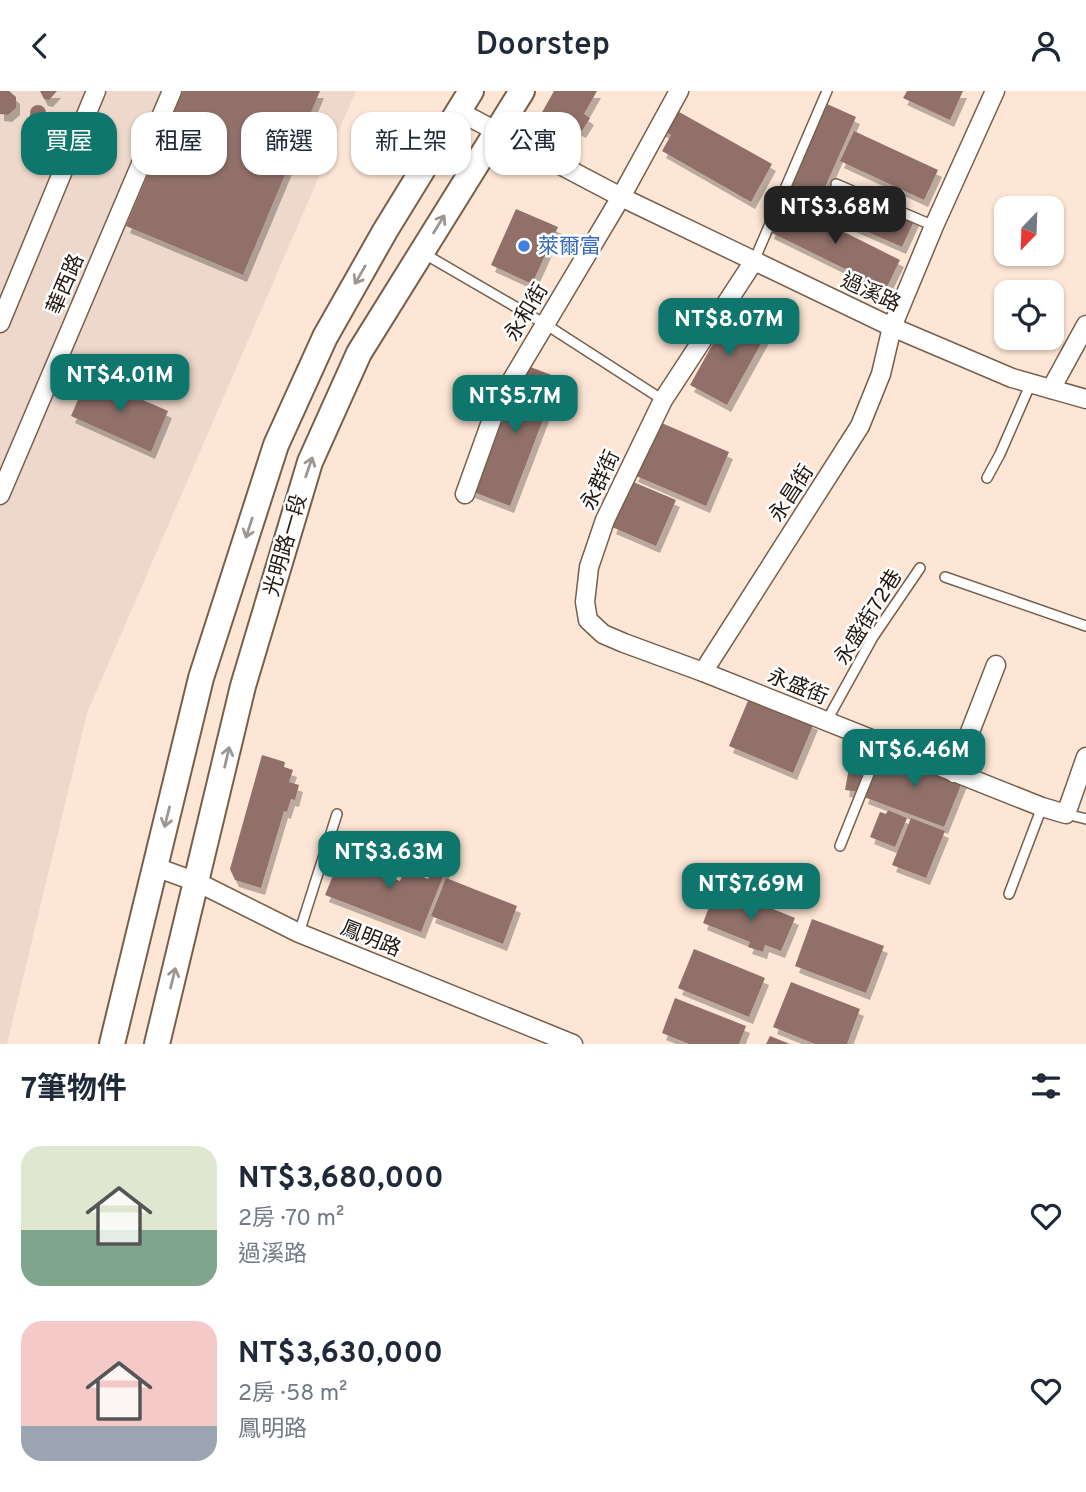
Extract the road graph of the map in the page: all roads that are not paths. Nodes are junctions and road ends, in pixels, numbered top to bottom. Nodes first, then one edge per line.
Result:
1 (96, 91) edge
2 (172, 91) edge
3 (522, 91) edge
4 (679, 91) edge
5 (827, 91) edge
6 (995, 91) edge
7 (465, 101) edge
8 (508, 112) edge
9 (485, 122) edge
10 (485, 148) edge
11 (578, 175) edge
12 (836, 184) dead end
13 (621, 197) junction
14 (934, 226) junction
15 (422, 252) junction
16 (754, 261) junction
17 (0, 323) edge
18 (545, 324) junction
19 (1086, 325) edge
20 (892, 327) junction
21 (1031, 383) junction
22 (1051, 389) junction
23 (1086, 399) edge
24 (663, 400) junction
25 (8, 455) edge
26 (986, 478) dead end
27 (465, 494) dead end
28 (0, 495) edge
29 (920, 568) dead end
30 (945, 577) dead end
31 (1086, 626) edge
32 (996, 665) dead end
33 (703, 672) junction
34 (826, 722) junction
35 (881, 744) junction
36 (1086, 757) edge
37 (954, 773) junction
38 (1042, 807) junction
39 (337, 814) dead end
40 (1066, 814) junction
41 (1086, 819) edge
42 (841, 846) dead end
43 (155, 867) junction
44 (197, 882) junction
45 (1009, 894) dead end
46 (299, 933) junction
47 (112, 1044) edge
48 (156, 1044) edge
49 (573, 1044) edge

1 - 17 street
2 - 25 street, 華西路
3 - 8 street, 光明路一段
4 - 13 street, 永和街
5 - 16 lane
6 - 14 street, 永昌街
7 - 9 street, 過溪路
7 -> 43 street, 光明路一段
15 -> 10 street, 光明路一段
11 - 13 street, 過溪路
12 - 14 lane
13 - 16 street, 過溪路
13 - 18 street, 永和街
14 - 20 street, 永昌街
15 - 18 lane
44 -> 15 street, 光明路一段
16 - 20 street, 過溪路
16 - 24 street, 永群街
18 - 24 lane
18 - 27 street, 永和街
19 - 22 street
20 - 21 street, 過溪路
20 - 33 street, 永昌街
21 - 22 street, 過溪路
21 - 26 lane
22 - 23 street, 過溪路
24 - 33 street, 永群街
25 - 28 street, 華西路
29 - 34 lane, 永盛街72巷
30 - 31 lane
32 - 37 street
33 - 34 street, 永盛街
34 - 35 street, 永盛街
35 - 37 street, 永盛街
35 - 42 lane
36 - 40 street
37 - 38 street, 永盛街
38 - 40 street, 永盛街
38 - 45 lane
39 - 46 lane
40 - 41 lane
43 - 44 street, 鳳明路
43 - 47 street, 光明路一段
44 - 46 street, 鳳明路
48 -> 44 street, 光明路一段
46 - 49 street, 鳳明路

